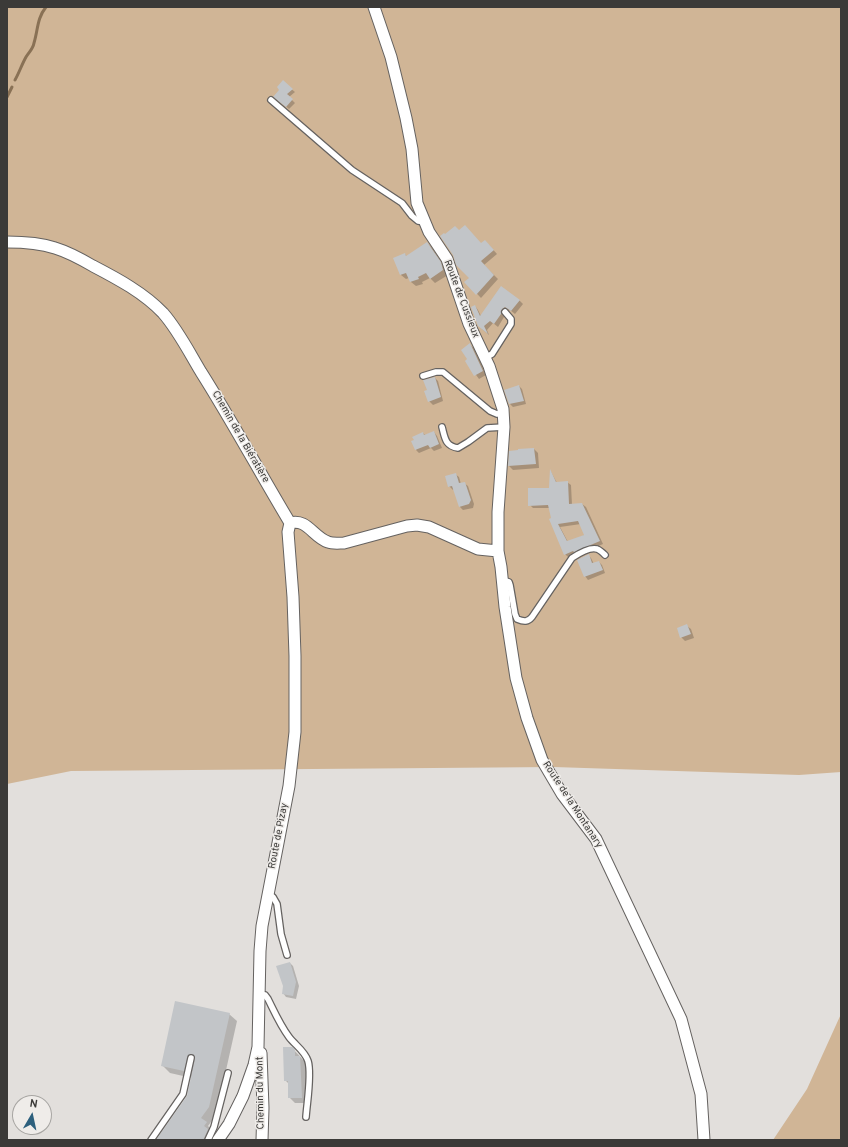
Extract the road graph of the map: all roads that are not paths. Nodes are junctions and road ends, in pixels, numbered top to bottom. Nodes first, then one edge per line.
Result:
1 (374, 7) edge
2 (271, 100) dead end
3 (425, 222) junction
4 (7, 242) edge
5 (505, 312) dead end
6 (485, 358) junction
7 (423, 376) dead end
8 (503, 413) junction
9 (442, 427) dead end
10 (504, 427) junction
11 (290, 523) junction
12 (498, 552) junction
13 (605, 555) dead end
14 (502, 580) junction
15 (268, 894) junction
16 (287, 955) dead end
17 (259, 994) junction
18 (258, 1047) junction
19 (191, 1058) dead end
20 (228, 1073) dead end
21 (248, 1082) junction
22 (262, 1084) junction
23 (306, 1117) dead end
24 (150, 1140) edge
25 (208, 1140) edge
26 (218, 1140) edge
27 (262, 1140) edge
28 (704, 1140) edge

1 - 3 street, Route de Cussieux
2 - 3 lane
3 - 6 street, Route de Cussieux
4 - 11 street, Chemin de la Biératière
5 - 6 lane
6 - 8 street, Route de Cussieux
7 - 8 lane
8 - 10 street, Route de Cussieux
9 - 10 lane
10 - 12 street, Route de Cussieux
11 - 12 street
11 - 15 street, Route de Pizay
12 - 14 street, Route de la Montanary
13 - 14 lane
14 - 28 street, Route de la Montanary
15 - 16 lane
15 - 17 street, Route de Pizay
17 - 18 street, Route de Pizay
17 - 23 lane
18 - 21 street, Route de Pizay
18 - 22 street, Chemin du Mont
19 - 24 lane
20 - 25 lane
21 - 22 street
21 - 26 street, Route de Pizay
22 - 27 street, Chemin du Mont

